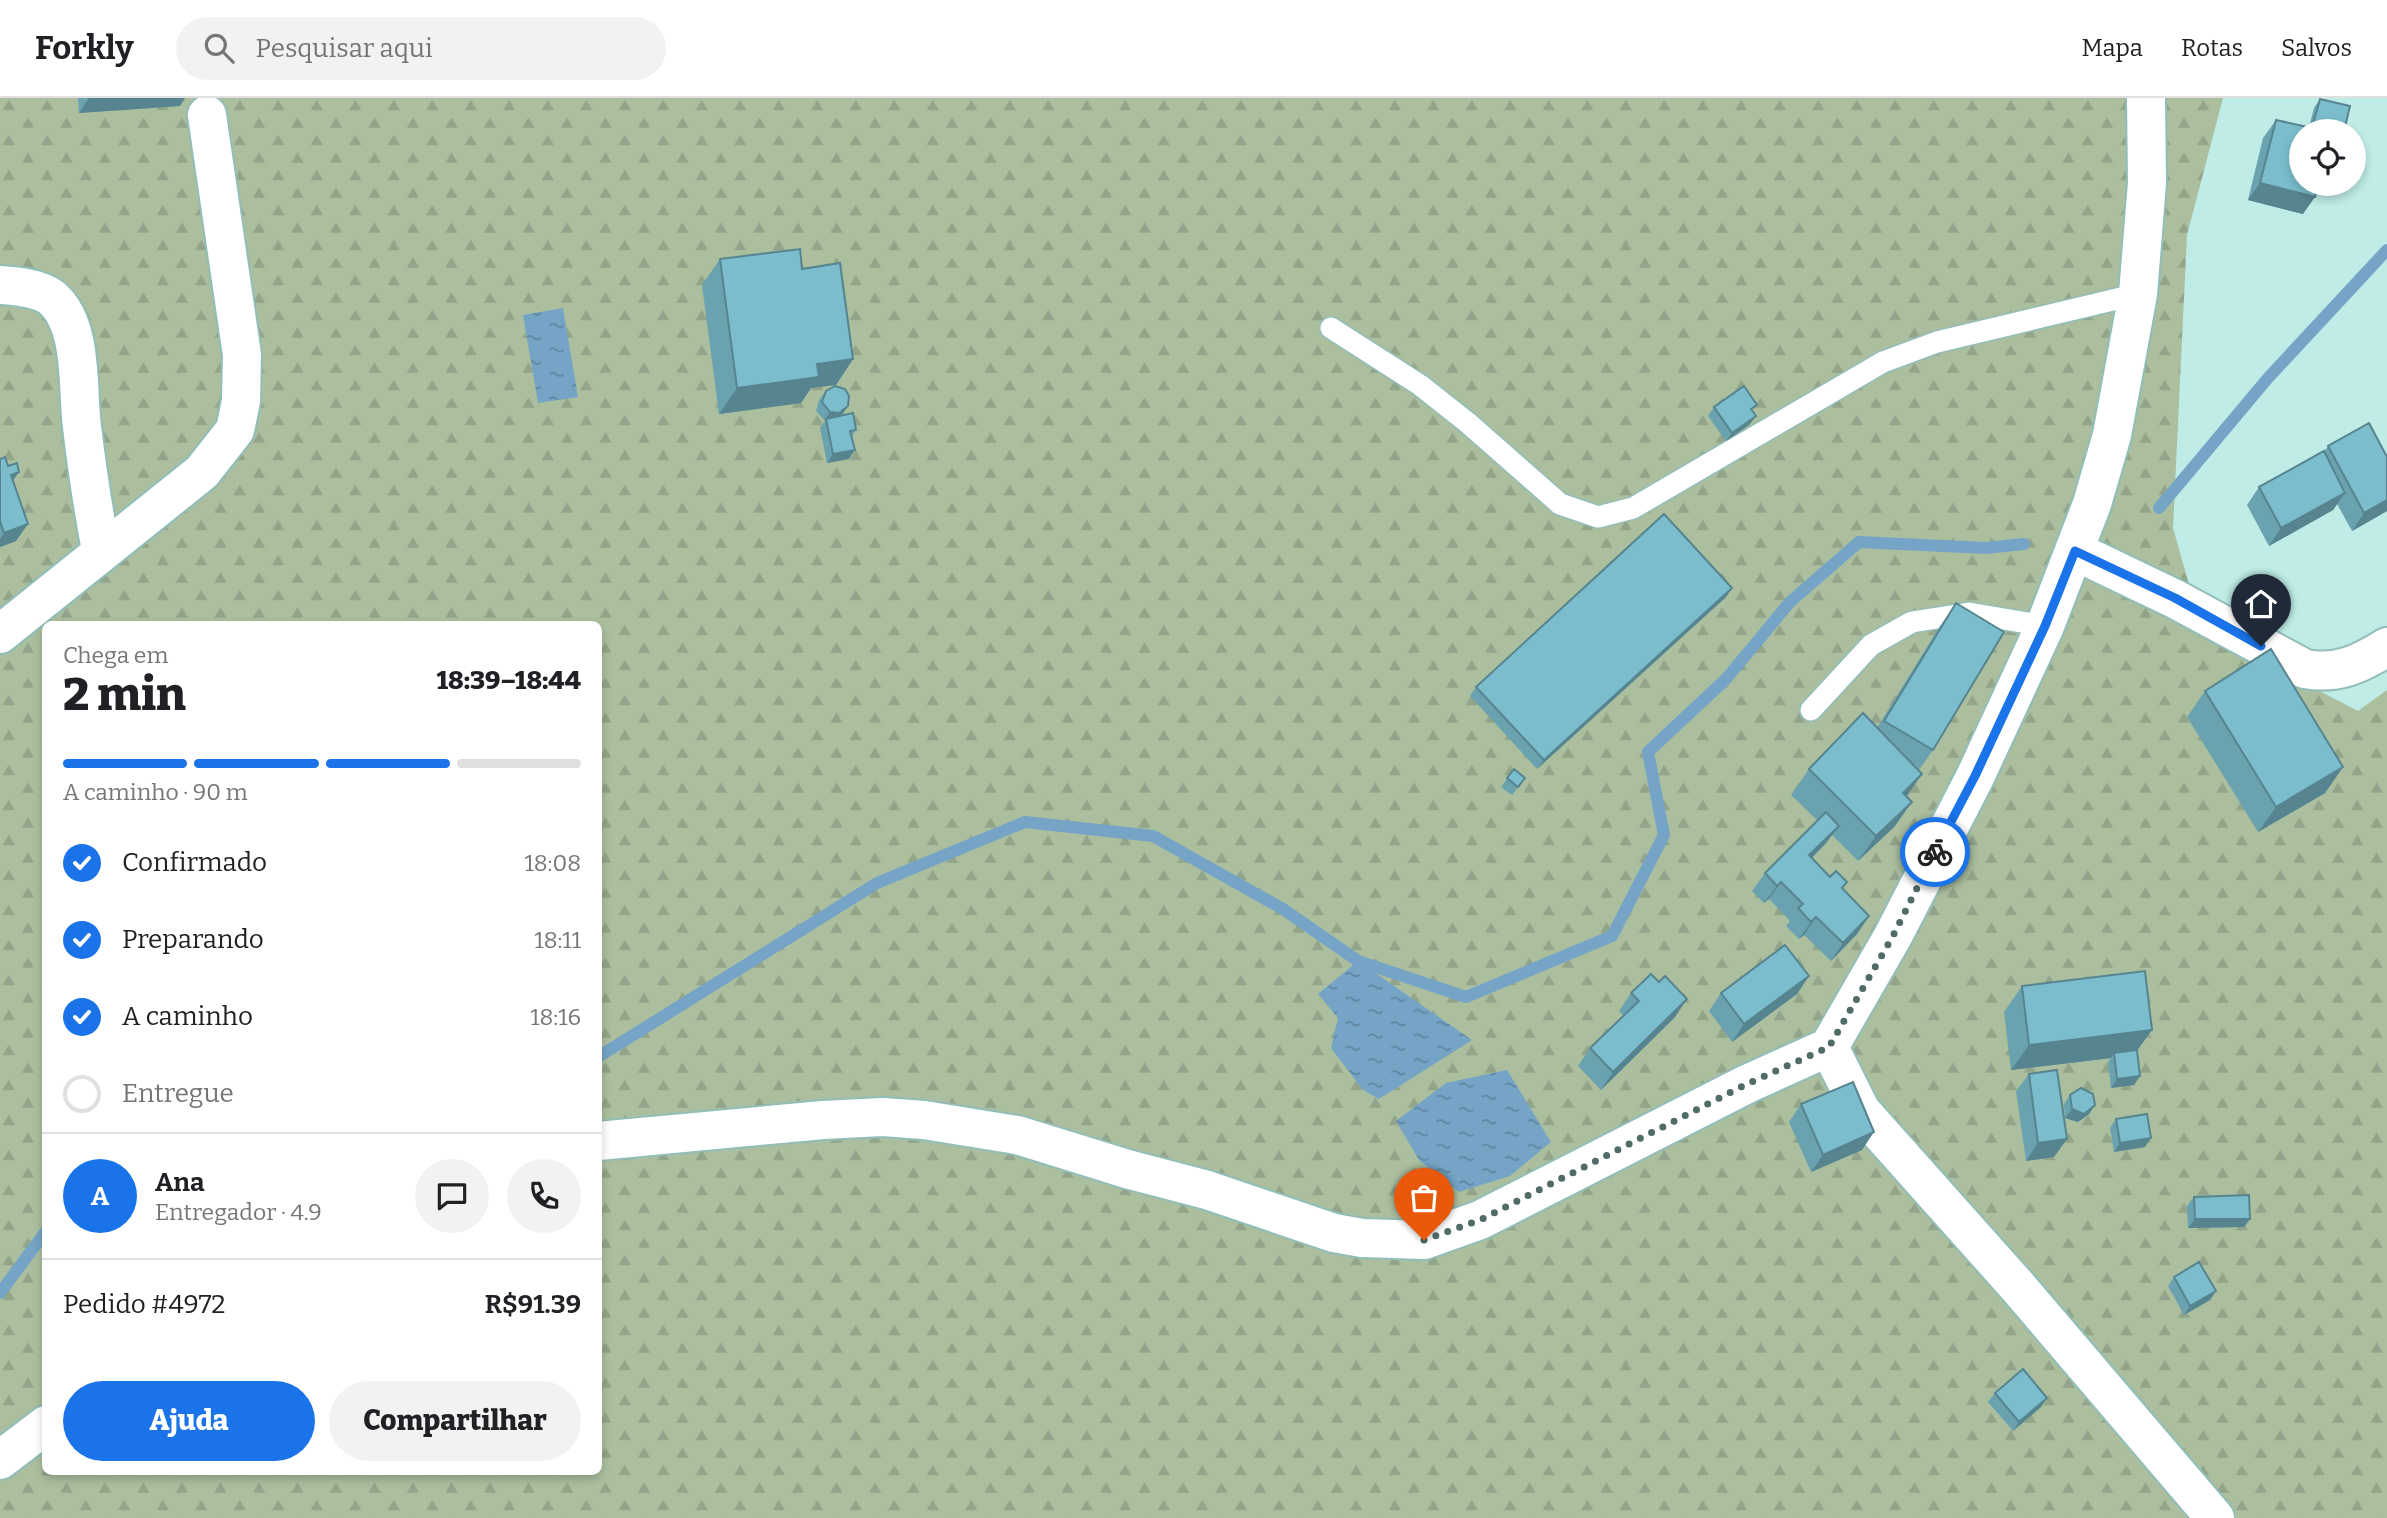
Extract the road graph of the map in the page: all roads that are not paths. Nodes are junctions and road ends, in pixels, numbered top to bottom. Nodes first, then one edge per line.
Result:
1 (2146, 98) edge
2 (207, 115) dead end
3 (0, 285) edge
4 (2138, 294) junction
5 (1331, 328) dead end
6 (101, 550) junction
7 (2075, 551) junction
8 (2045, 626) junction
9 (0, 634) edge
10 (2387, 647) edge
11 (1811, 710) dead end
12 (1829, 1047) junction
13 (602, 1142) edge
14 (42, 1428) edge
15 (0, 1460) edge
16 (2216, 1518) edge

1 - 4 main road
2 - 6 main road
3 - 6 main road
4 - 5 lane
4 - 7 main road
6 - 9 main road
7 - 8 main road
7 - 10 main road
8 - 11 lane
8 - 12 main road
12 - 13 main road
12 - 16 main road
14 - 15 main road

